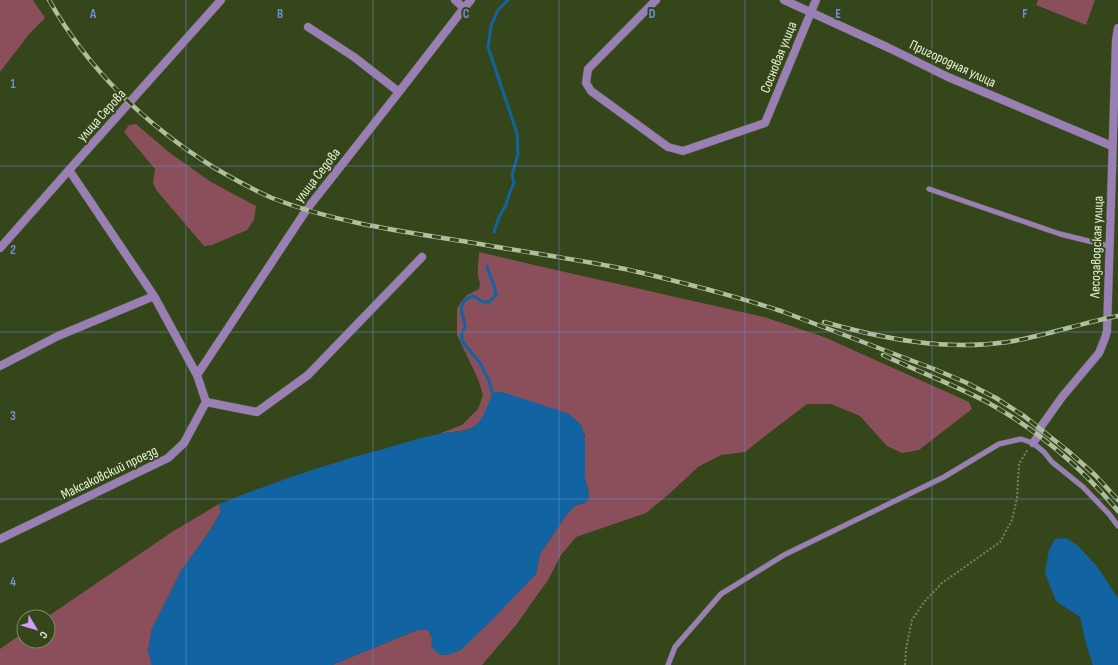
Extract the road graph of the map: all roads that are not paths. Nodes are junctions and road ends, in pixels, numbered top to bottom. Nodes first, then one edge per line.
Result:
1 (455, 0) edge
2 (471, 0) edge
3 (656, 0) edge
4 (784, 0) edge
5 (816, 0) edge
6 (219, 1) edge
7 (464, 8) junction
8 (810, 12) junction
9 (308, 27) dead end
10 (1118, 28) edge
11 (1117, 53) edge
12 (399, 92) junction
13 (1112, 146) junction
14 (69, 170) junction
15 (929, 189) dead end
16 (1109, 246) junction
17 (0, 248) edge
18 (422, 257) dead end
19 (154, 296) junction
20 (0, 366) edge
21 (196, 375) junction
22 (206, 402) junction
23 (1033, 443) junction
24 (1118, 526) edge
25 (0, 539) edge
26 (668, 665) edge

1 - 7 street
2 - 7 street, улица Седова
3 - 8 street, Сосновая улица
4 - 8 street, Пригородная улица
5 - 8 street, Сосновая улица
6 - 14 street, улица Серова
7 - 12 street, улица Седова
8 - 13 street, Пригородная улица
9 - 12 street
10 - 11 street, Лесозаводская улица
11 - 13 street, Лесозаводская улица
12 - 21 street, улица Седова
13 - 16 street, Лесозаводская улица
14 - 17 street, улица Серова
14 - 19 street
15 - 16 lane
16 - 23 street, Лесозаводская улица
18 - 22 street
19 - 20 street
19 - 21 street
21 - 22 street
22 - 25 street, Максаковский проезд
23 - 24 lane
23 - 26 lane

